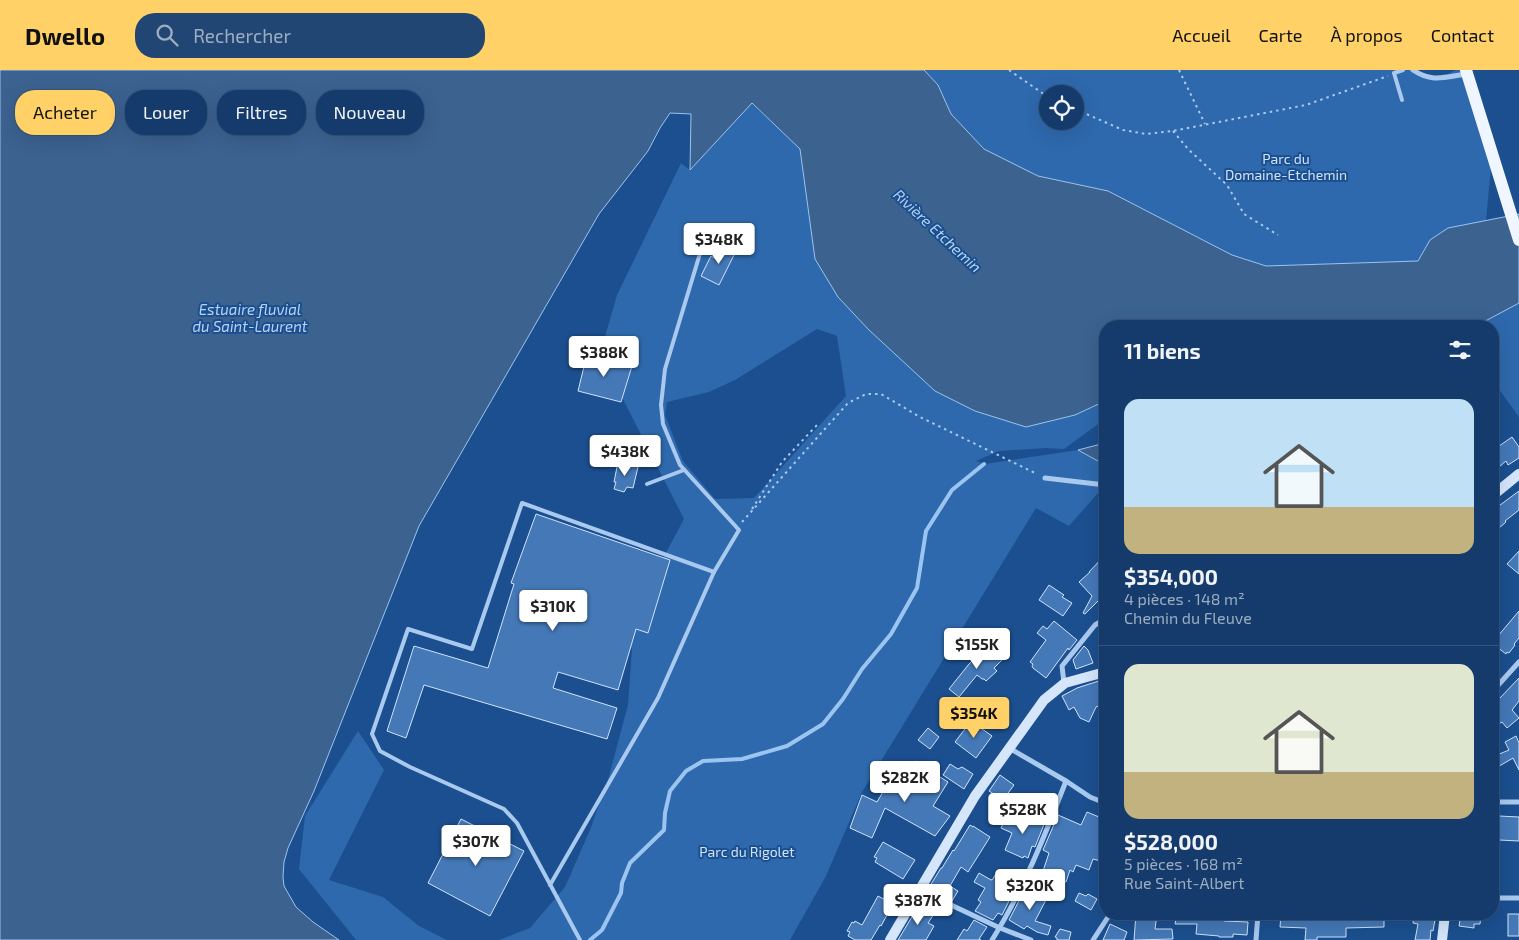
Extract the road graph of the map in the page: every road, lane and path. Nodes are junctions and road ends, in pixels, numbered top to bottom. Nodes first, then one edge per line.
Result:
1 (1009, 70) edge
2 (1179, 70) edge
3 (1403, 70) edge
4 (1413, 70) edge
5 (1466, 72) edge
6 (1380, 78) dead end
7 (1039, 91) edge
8 (1402, 100) dead end
9 (1084, 113) edge
10 (1205, 125) junction
11 (1173, 131) junction
12 (1278, 235) dead end
13 (705, 237) dead end
14 (1519, 240) edge
15 (818, 424) dead end
16 (684, 470) junction
17 (1030, 471) dead end
18 (1519, 474) edge
19 (1045, 478) dead end
20 (648, 484) dead end
21 (1099, 484) edge
22 (1499, 490) edge
23 (748, 516) junction
24 (738, 529) junction
25 (714, 572) junction
26 (1099, 623) edge
27 (1519, 662) edge
28 (1099, 674) edge
29 (1064, 683) junction
30 (1499, 684) edge
31 (1009, 748) junction
32 (1066, 781) junction
33 (1099, 801) edge
34 (1499, 802) edge
35 (1519, 802) edge
36 (550, 885) junction
37 (919, 890) junction
38 (1499, 898) edge
39 (1519, 898) edge
40 (1106, 920) edge
41 (1258, 920) edge
42 (1444, 920) edge
43 (1000, 928) junction
44 (580, 940) edge
45 (890, 940) edge
46 (992, 940) edge
47 (1031, 940) edge
48 (1093, 940) edge
49 (1256, 940) edge
50 (1442, 940) edge

1 - 7 path
2 - 10 path
3 - 8 lane
4 - 5 street
5 - 14 main road
6 - 10 path
9 - 11 path
10 - 11 path
11 - 12 path
13 - 16 lane
15 - 23 path
16 - 20 lane
16 - 24 lane
17 - 23 path
18 - 22 street
19 - 21 street
23 - 24 path
24 - 25 lane
25 - 36 lane
25 - 36 lane
26 - 29 street
27 - 30 street
28 - 29 street
29 - 31 street
31 - 32 street
31 - 37 street
32 - 33 street
32 - 43 street
34 - 35 street
36 - 44 lane
37 - 43 street
37 - 45 street
38 - 39 street
40 - 48 street
41 - 49 street
42 - 50 street
43 - 46 street
43 - 47 street

